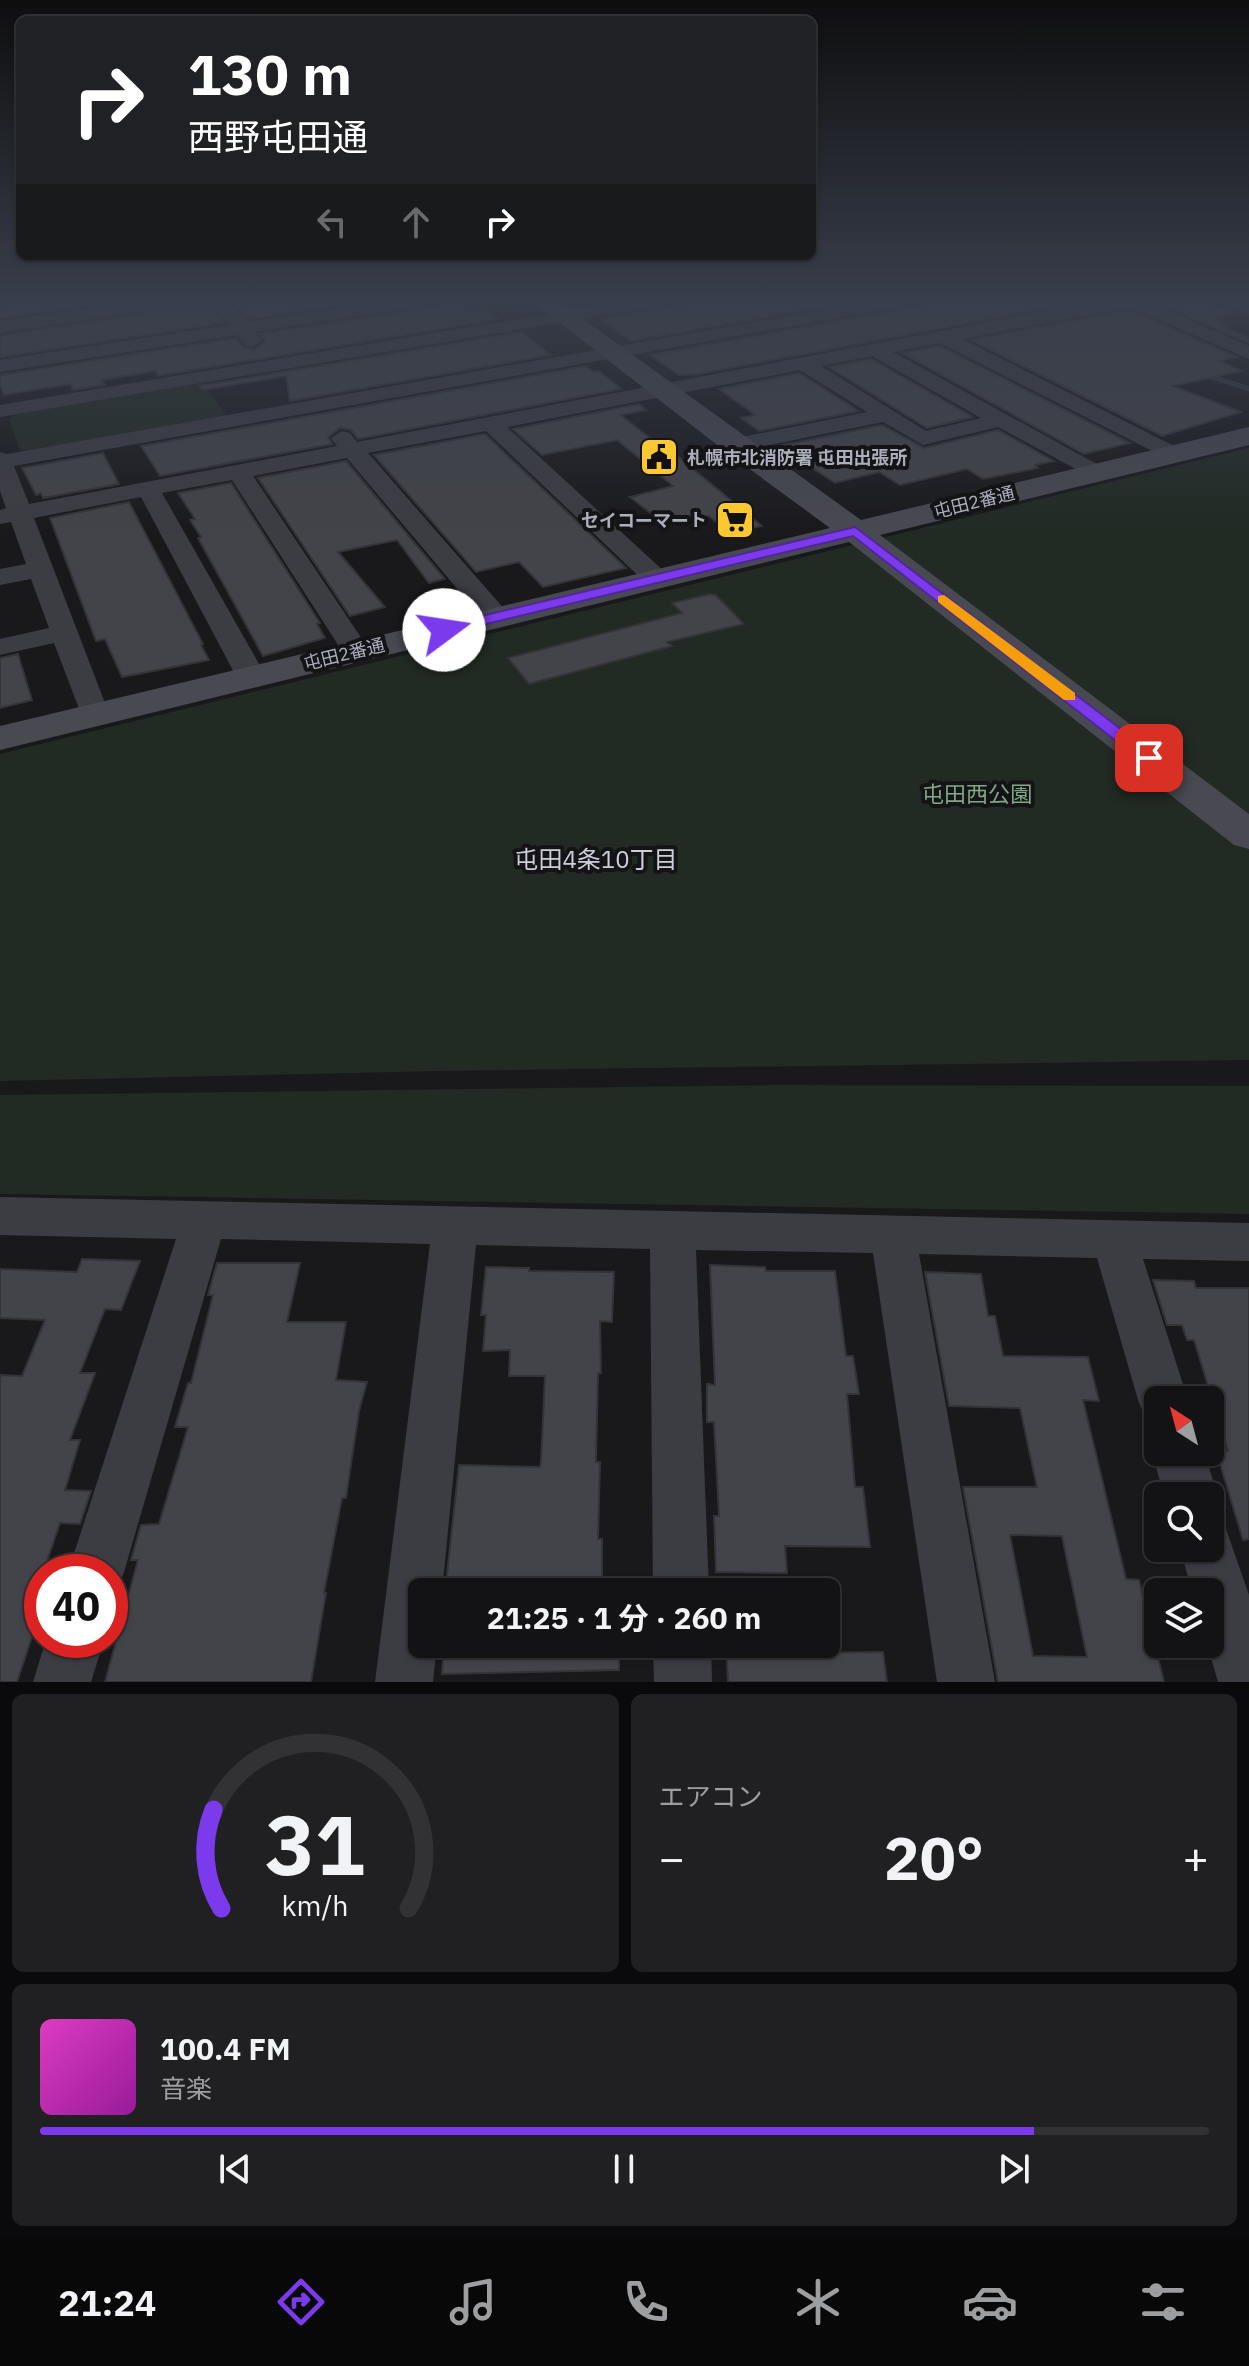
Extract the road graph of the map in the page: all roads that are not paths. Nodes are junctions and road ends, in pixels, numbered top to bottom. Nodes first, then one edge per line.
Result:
1 (205, 376) edge
2 (283, 376) edge
3 (478, 376) edge
4 (644, 376) edge
5 (738, 376) edge
6 (824, 376) edge
7 (922, 376) edge
8 (1011, 376) edge
9 (662, 391) junction
10 (308, 407) junction
11 (0, 411) edge
12 (886, 415) junction
13 (1000, 420) junction
14 (491, 423) junction
15 (1249, 436) edge
16 (735, 445) junction
17 (355, 449) junction
18 (1172, 454) junction
19 (0, 461) edge
20 (239, 472) junction
21 (1096, 473) junction
22 (148, 489) junction
23 (10, 516) edge
24 (855, 531) junction
25 (40, 569) junction
26 (0, 577) edge
27 (658, 580) junction
28 (496, 617) junction
29 (63, 633) junction
30 (0, 647) edge
31 (356, 651) junction
32 (252, 678) junction
33 (95, 716) junction
34 (0, 738) edge
35 (1249, 835) edge
36 (0, 1216) edge
37 (204, 1221) junction
38 (455, 1226) junction
39 (672, 1228) junction
40 (893, 1234) junction
41 (1114, 1239) junction
42 (1249, 1242) edge
43 (1159, 1386) edge
44 (102, 1554) edge
45 (1211, 1562) edge
46 (681, 1578) edge
47 (69, 1658) edge
48 (682, 1658) edge
49 (62, 1682) edge
50 (404, 1682) edge
51 (683, 1682) edge
52 (966, 1682) edge
53 (1247, 1682) edge

1 - 11 street
2 - 10 street
3 - 10 street
4 - 9 street
5 - 9 street
6 - 12 street
7 - 13 street
8 - 18 street
9 - 14 street
9 - 16 street
10 - 17 street
10 - 19 street
12 - 13 street
12 - 16 street
13 - 21 street
14 - 17 street
14 - 27 street
15 - 18 street, 屯田2番通
16 - 24 street
17 - 20 street
17 - 28 street
18 - 21 street, 屯田2番通
19 - 23 street
20 - 22 street
20 - 31 street
21 - 24 street, 屯田2番通
22 - 23 street
22 - 32 street
23 - 25 street
24 - 27 street, 屯田2番通
24 - 35 street
25 - 26 street
25 - 29 street
27 - 28 street, 屯田2番通
28 - 31 street, 屯田2番通
29 - 30 street
29 - 33 street
31 - 32 street, 屯田2番通
32 - 33 street, 屯田2番通
33 - 34 street, 屯田2番通
36 - 37 street
37 - 38 street
37 - 44 street
38 - 39 street
38 - 50 street
39 - 40 street
39 - 46 street
40 - 41 street
40 - 52 street
41 - 42 street
41 - 43 street
45 - 53 street
47 - 49 street
48 - 51 street

